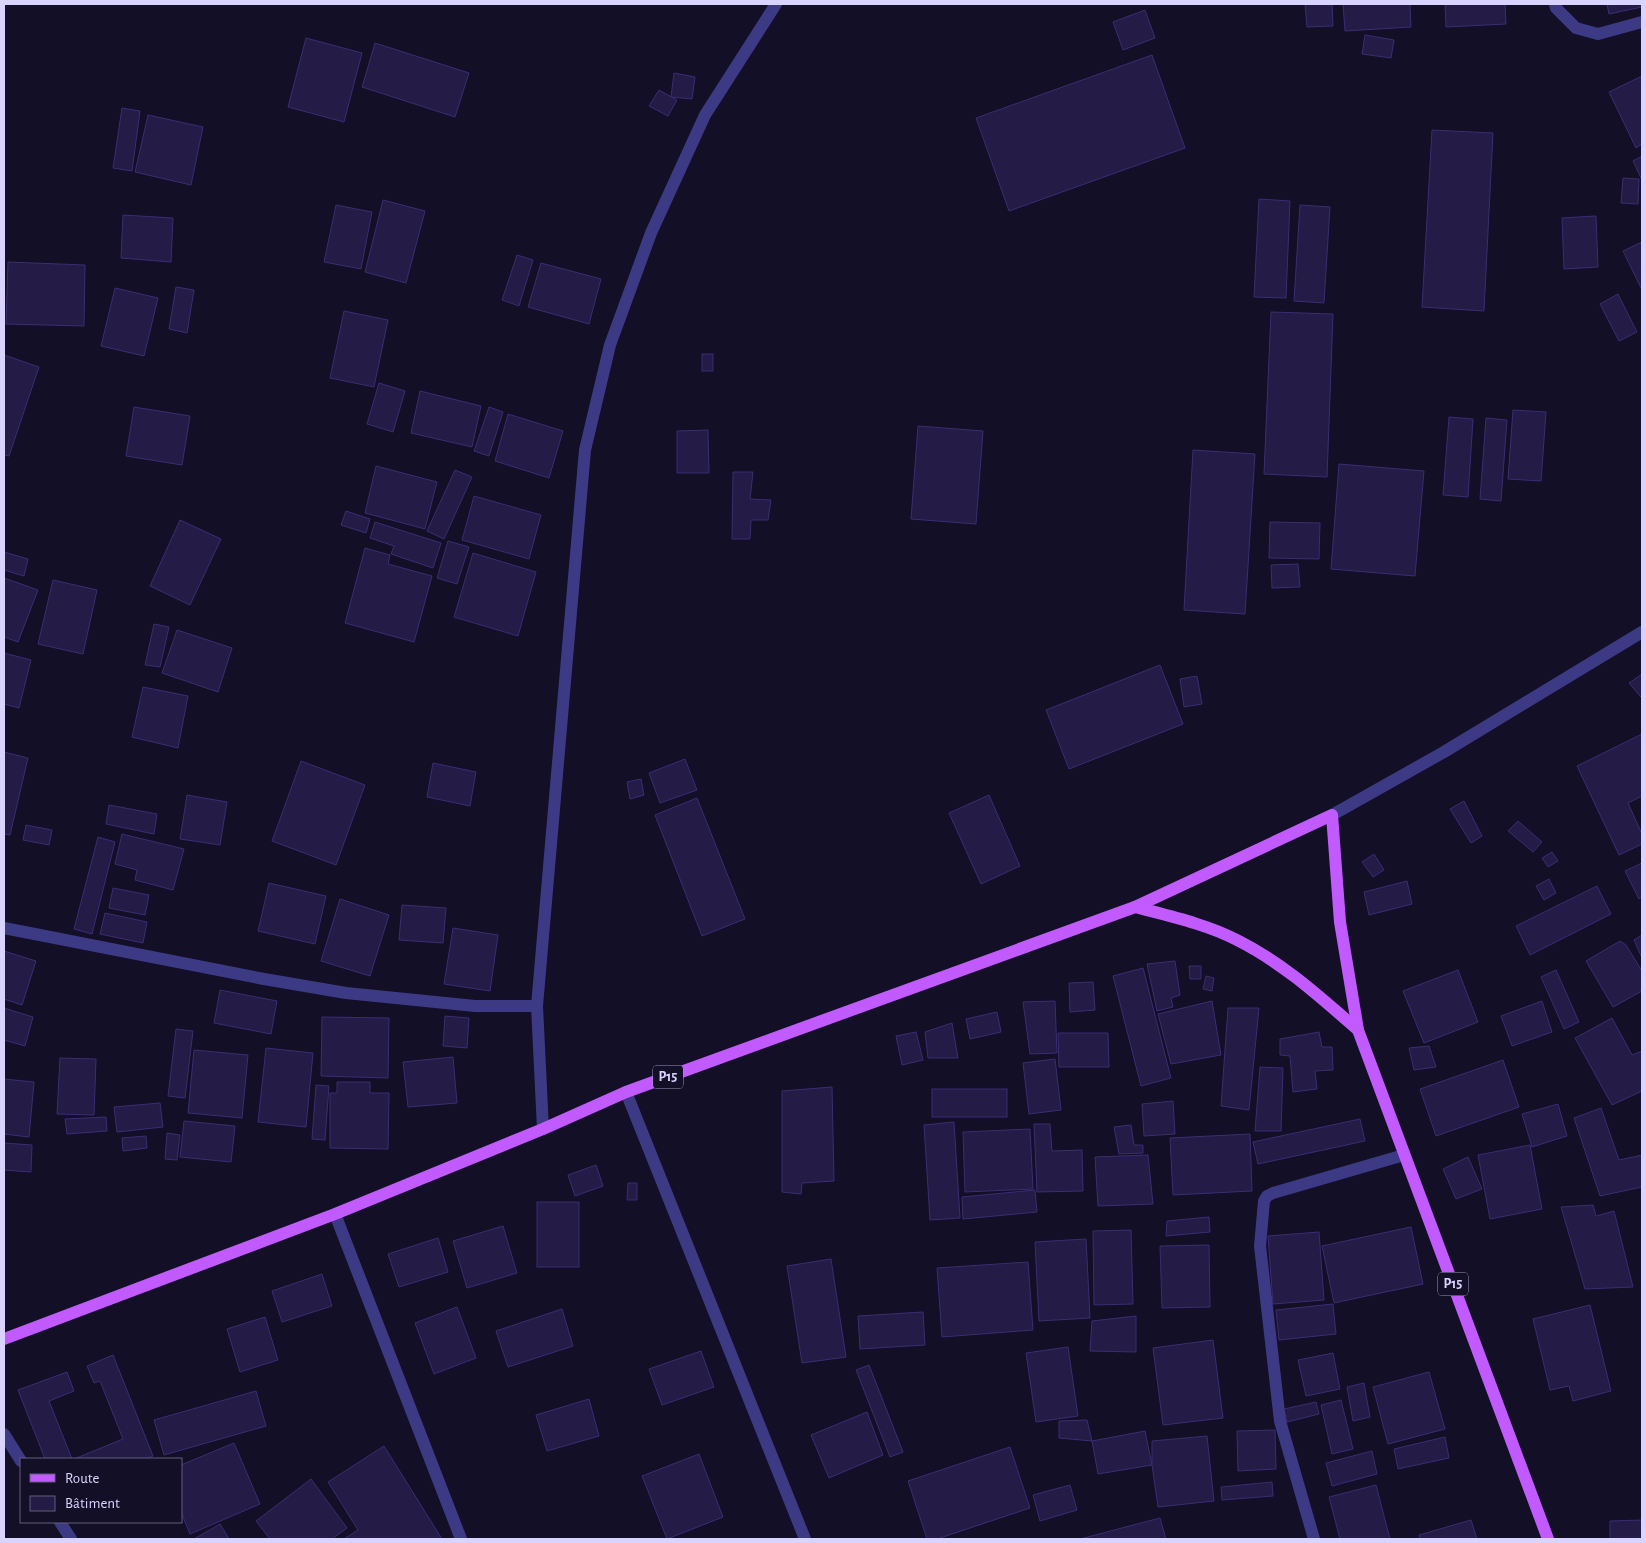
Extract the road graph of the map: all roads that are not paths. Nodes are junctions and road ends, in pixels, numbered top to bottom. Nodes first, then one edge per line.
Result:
1 (776, 4) edge
2 (1556, 4) edge
3 (1642, 22) edge
4 (1642, 632) edge
5 (1332, 815) junction
6 (1135, 907) junction
7 (4, 928) edge
8 (538, 1006) junction
9 (1358, 1030) junction
10 (626, 1092) junction
11 (543, 1129) junction
12 (1404, 1155) junction
13 (335, 1214) junction
14 (4, 1339) edge
15 (4, 1434) edge
16 (20, 1459) edge
17 (61, 1523) edge
18 (71, 1539) edge
19 (461, 1539) edge
20 (805, 1539) edge
21 (1314, 1539) edge
22 (1548, 1539) edge

1 - 8 street
2 - 3 street
4 - 5 street
5 - 6 main road, P15
5 - 9 main road, P15
6 - 9 main road, P15
6 - 10 main road, P15
7 - 8 street
8 - 11 street
9 - 12 main road, P15
10 - 11 main road, P15
10 - 20 street
11 - 13 main road, P15
12 - 21 street
12 - 22 main road, P15
13 - 14 main road, P15
13 - 19 street
15 - 16 street
17 - 18 street

